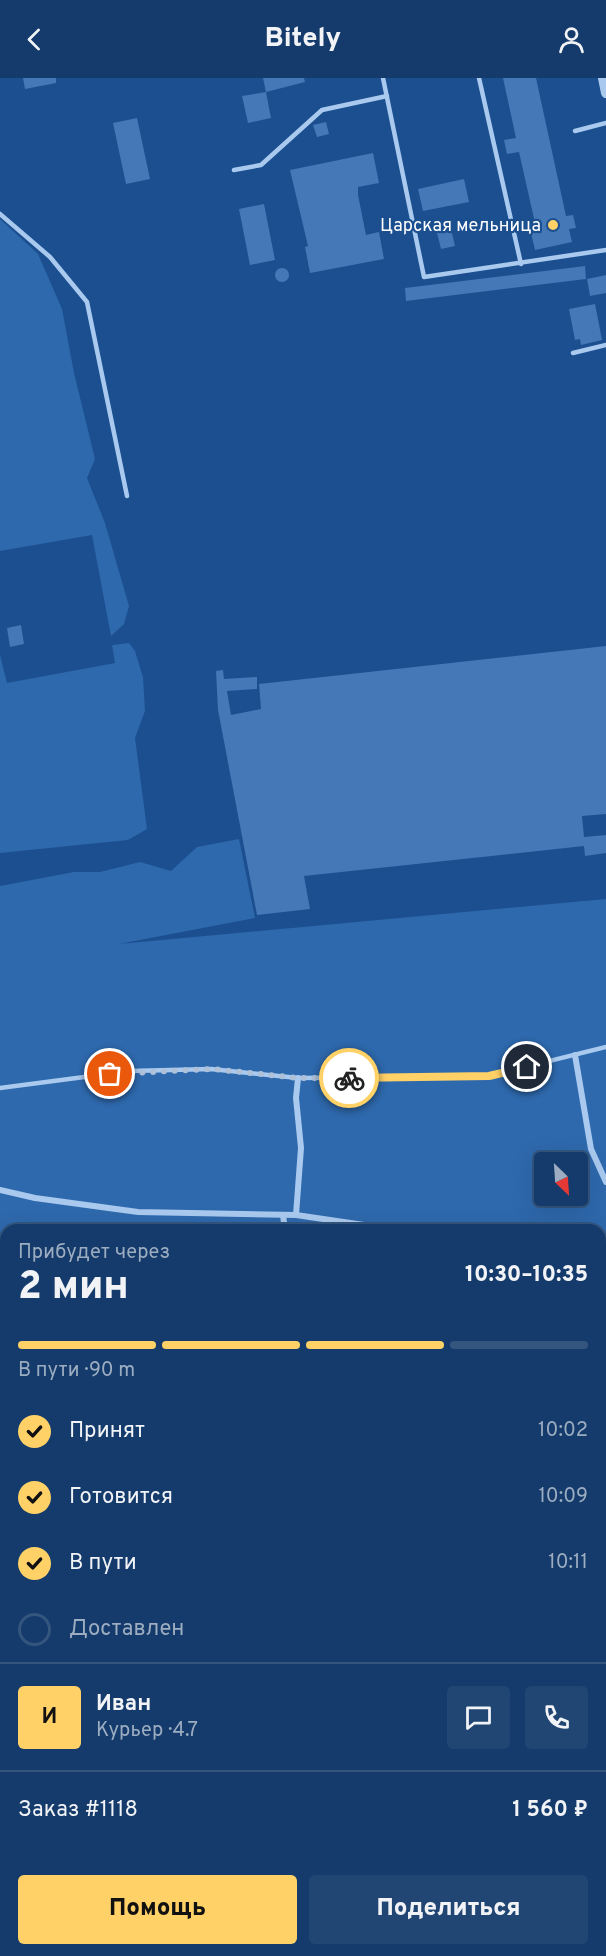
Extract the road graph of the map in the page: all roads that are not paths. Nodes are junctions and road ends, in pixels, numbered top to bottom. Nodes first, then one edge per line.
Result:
1 (383, 78) edge
2 (479, 78) edge
3 (603, 78) edge
4 (606, 93) edge
5 (387, 96) junction
6 (606, 123) edge
7 (575, 131) dead end
8 (234, 170) dead end
9 (0, 214) edge
10 (606, 250) edge
11 (521, 264) junction
12 (606, 345) edge
13 (573, 353) dead end
14 (127, 496) dead end
15 (606, 1047) edge
16 (575, 1055) junction
17 (298, 1078) junction
18 (0, 1089) edge
19 (606, 1182) edge
20 (0, 1191) edge
21 (283, 1215) junction
22 (296, 1215) junction
23 (284, 1224) edge
24 (357, 1224) edge

1 - 5 lane
2 - 11 lane
3 - 4 street
5 - 8 lane
5 - 11 lane
6 - 7 lane
9 - 14 lane
10 - 11 lane
12 - 13 lane
15 - 16 lane
16 - 17 lane
16 - 19 street
17 - 18 lane
17 - 22 street
20 - 21 street
21 - 22 street
21 - 23 street
22 - 24 street

